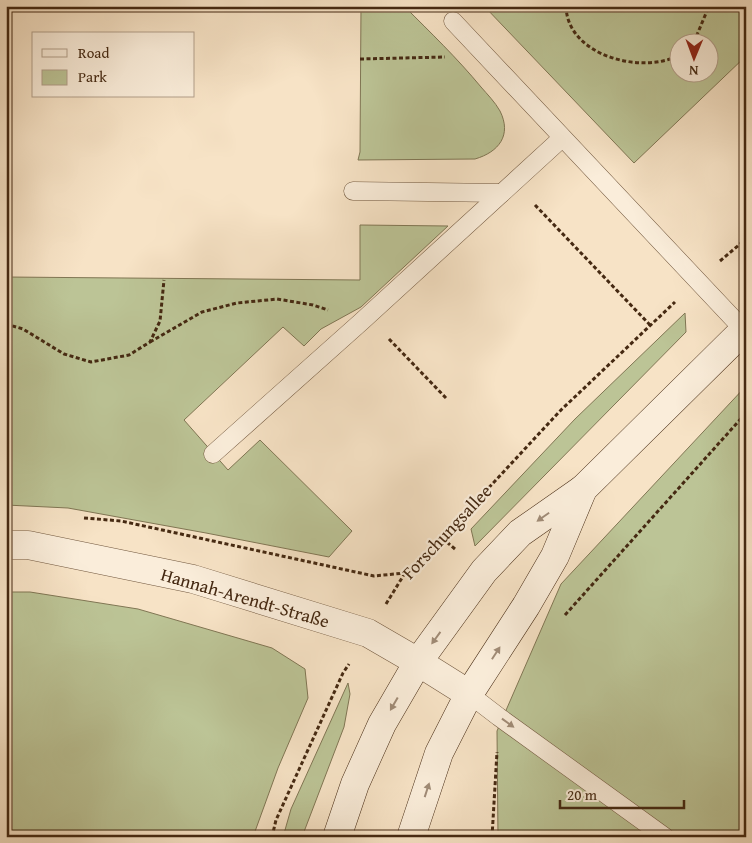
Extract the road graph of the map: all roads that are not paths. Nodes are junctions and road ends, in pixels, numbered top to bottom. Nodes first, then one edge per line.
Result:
1 (453, 21) dead end
2 (562, 138) junction
3 (508, 188) junction
4 (353, 191) dead end
5 (744, 328) edge
6 (213, 454) dead end
7 (583, 489) junction
8 (6, 545) edge
9 (418, 662) junction
10 (469, 694) junction
11 (337, 837) edge
12 (412, 837) edge
13 (665, 837) edge

1 - 2 lane
2 - 3 lane
2 - 5 lane
3 - 4 lane
3 - 6 lane
5 - 7 street
7 -> 9 street
10 -> 7 street
8 - 9 street, Hannah-Arendt-Straße
9 - 10 street, Hannah-Arendt-Straße
9 -> 11 street
12 -> 10 street
10 -> 13 lane

